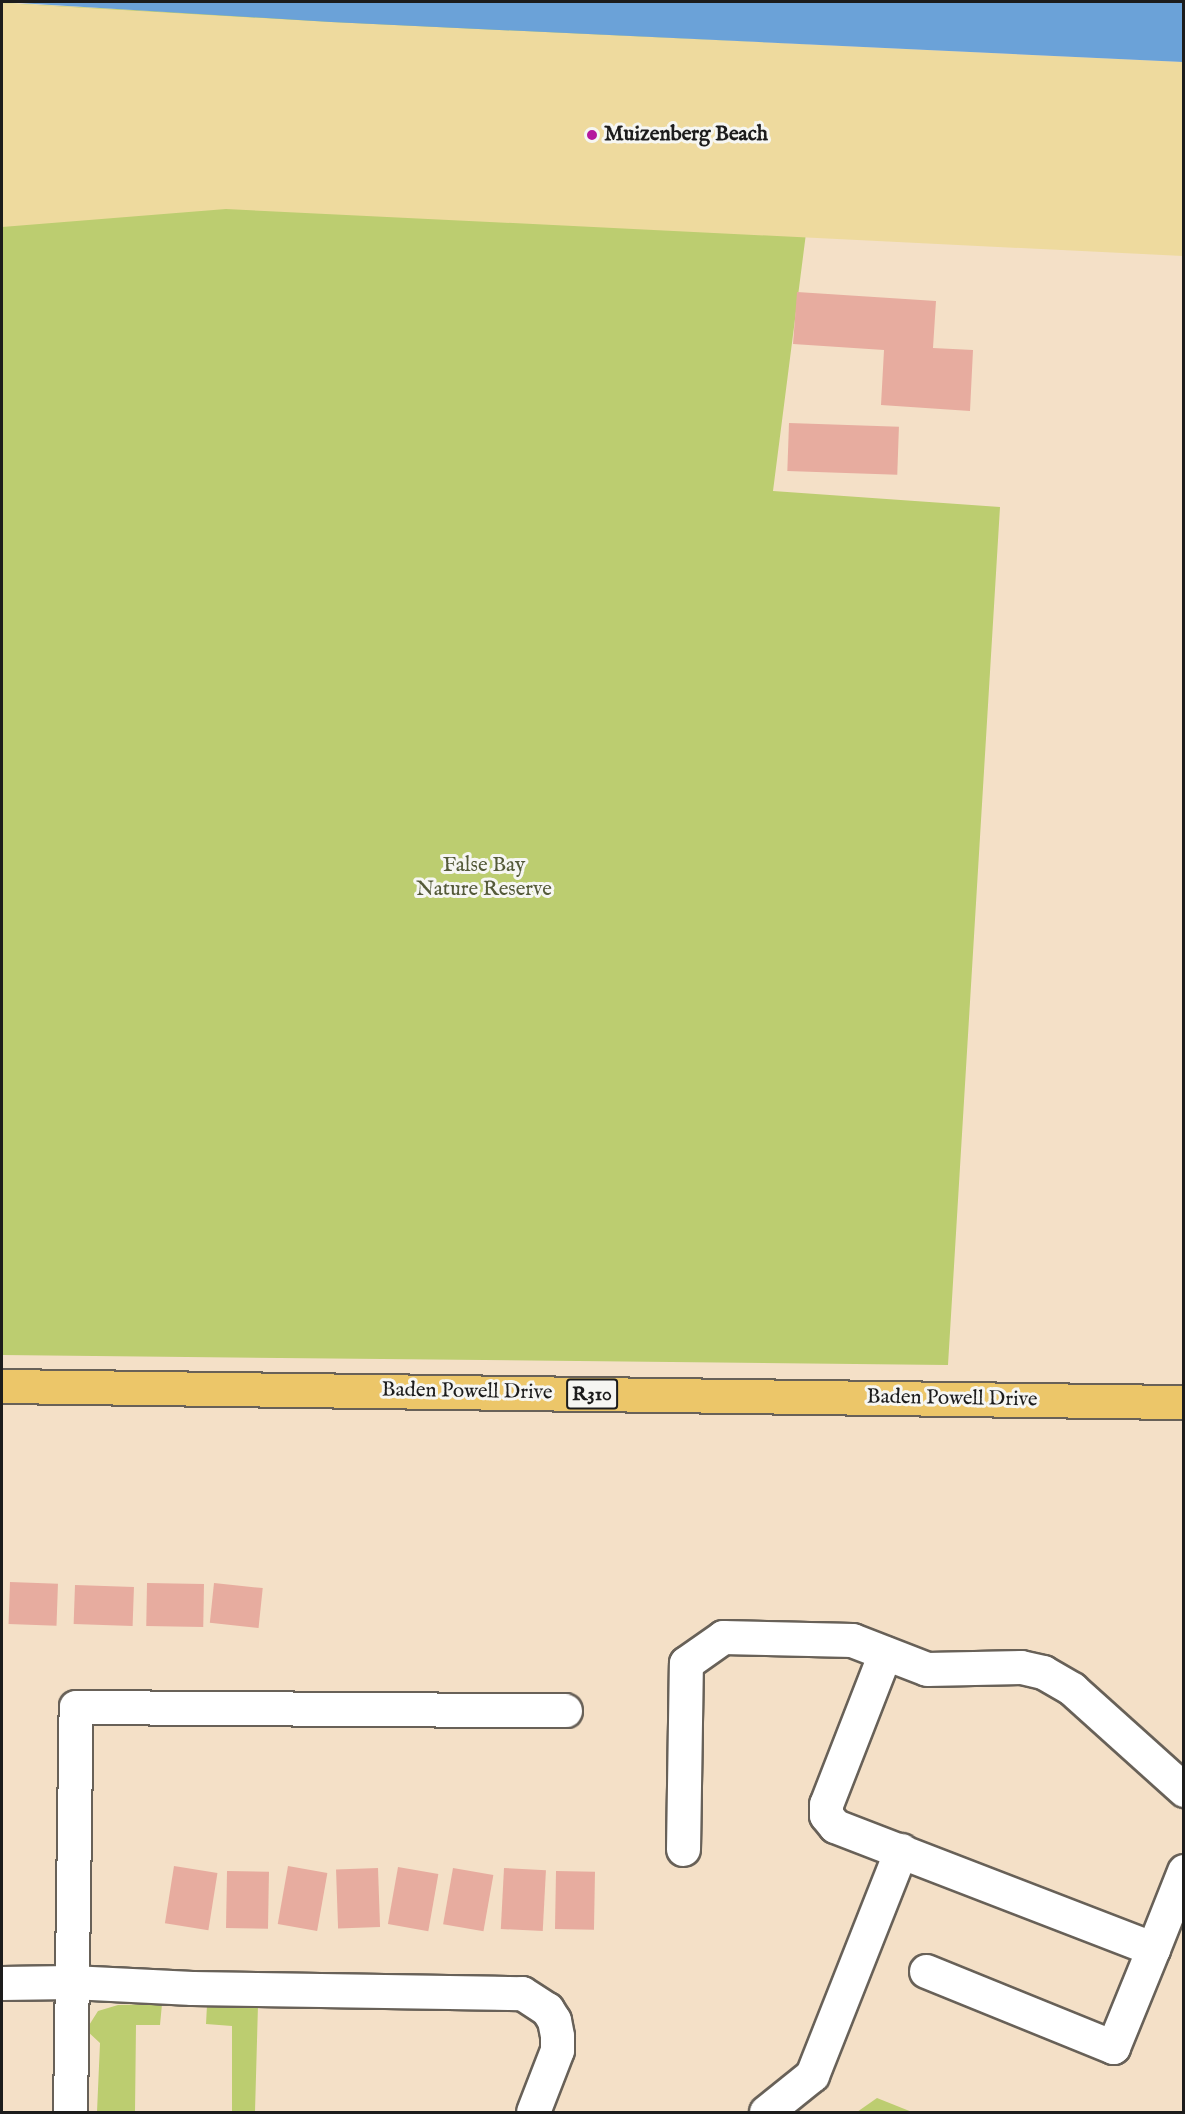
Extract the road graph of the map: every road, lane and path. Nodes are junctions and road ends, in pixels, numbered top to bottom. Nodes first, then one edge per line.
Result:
1 (2, 1386) edge
2 (1184, 1402) edge
3 (885, 1653) junction
4 (565, 1710) dead end
5 (1184, 1790) edge
6 (683, 1849) dead end
7 (901, 1850) junction
8 (1184, 1871) edge
9 (1153, 1949) junction
10 (926, 1971) dead end
11 (71, 1982) junction
12 (2, 1983) edge
13 (70, 2112) edge
14 (533, 2112) edge
15 (766, 2112) edge

1 - 2 main road, Baden Powell Drive / R310
3 - 5 street
3 - 6 street
3 - 7 street
4 - 11 street
7 - 9 street
7 - 15 street
8 - 9 street
9 - 10 street
11 - 12 street
11 - 13 street
11 - 14 street

